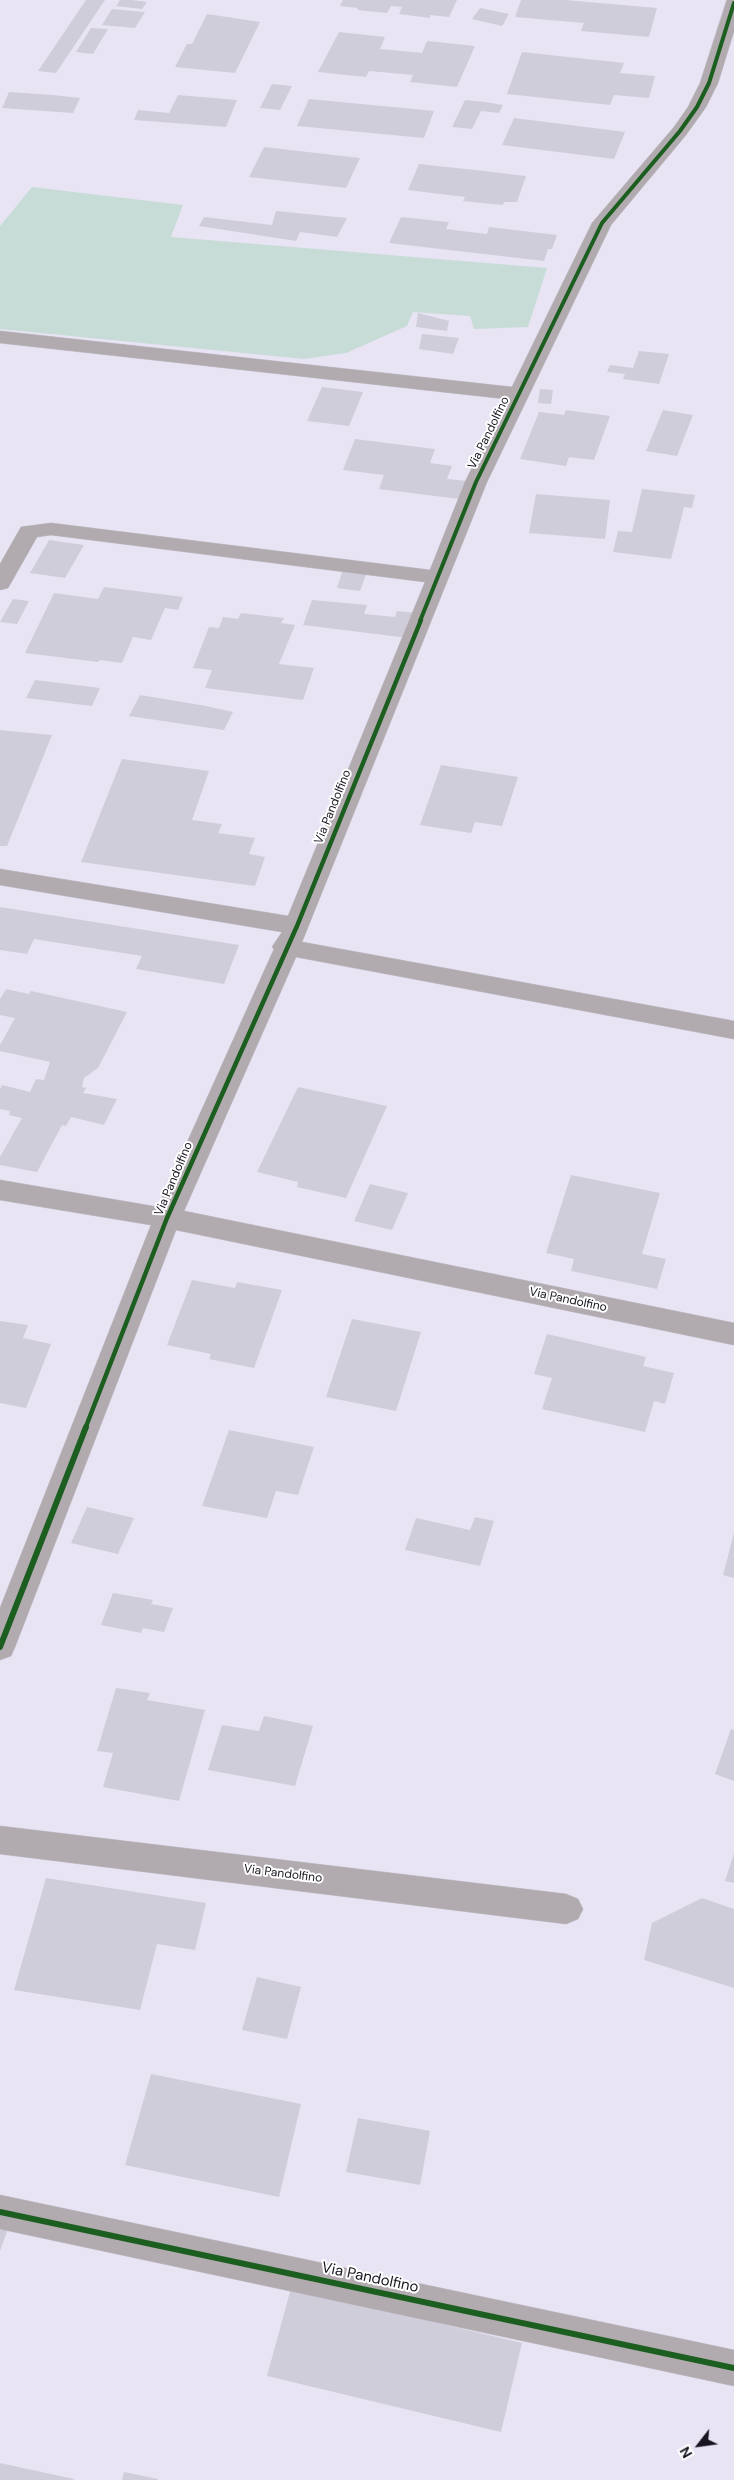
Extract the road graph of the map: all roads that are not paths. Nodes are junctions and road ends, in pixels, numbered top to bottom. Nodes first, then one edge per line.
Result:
1 (734, 3) edge
2 (0, 336) edge
3 (518, 394) junction
4 (437, 577) junction
5 (0, 583) edge
6 (0, 877) edge
7 (291, 936) junction
8 (734, 1030) edge
9 (0, 1190) edge
10 (168, 1218) junction
11 (734, 1334) edge
12 (0, 1646) edge
13 (0, 1840) edge
14 (566, 1909) dead end
15 (0, 2212) edge
16 (734, 2368) edge

1 - 3 street, Via Pandolfino
2 - 3 street
3 - 4 street, Via Pandolfino
4 - 5 street
4 - 7 street, Via Pandolfino
6 - 7 street
7 - 8 street
7 - 10 street, Via Pandolfino
9 - 10 street, Via Pandolfino
10 - 11 street, Via Pandolfino
10 - 12 street, Via Pandolfino
13 - 14 street, Via Pandolfino
15 - 16 street, Via Pandolfino

